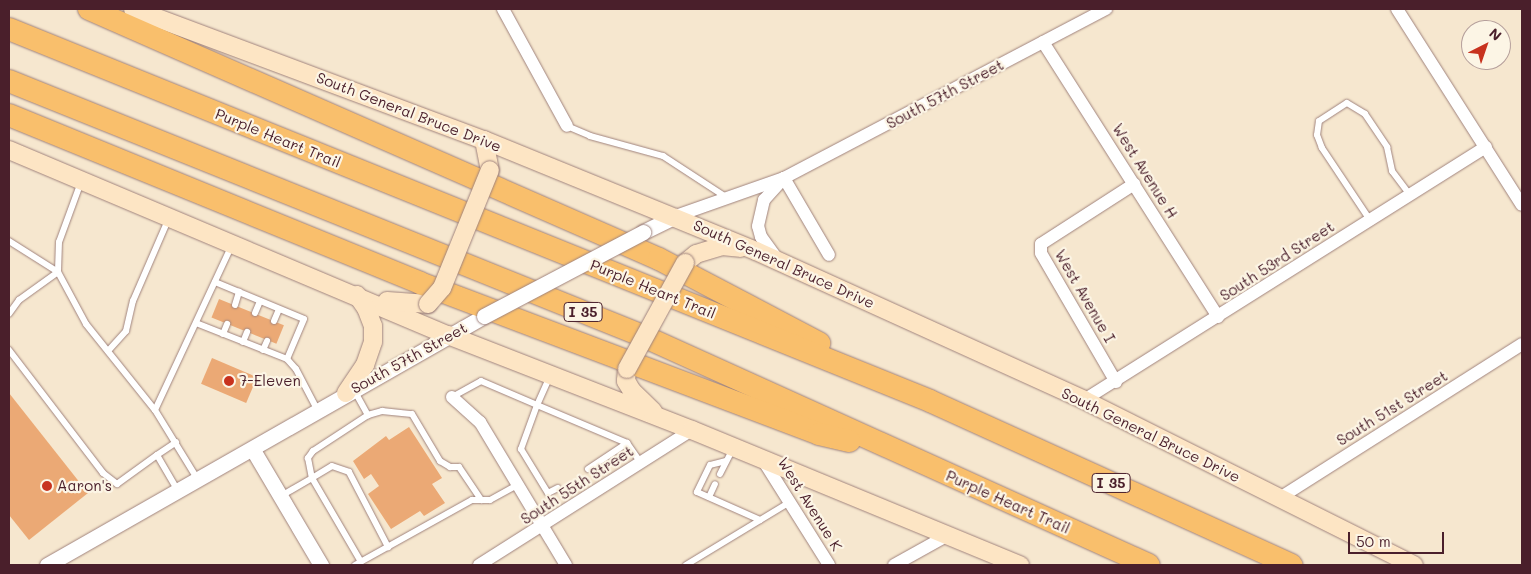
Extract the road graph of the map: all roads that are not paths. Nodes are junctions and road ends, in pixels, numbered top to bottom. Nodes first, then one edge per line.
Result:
1 (90, 9) edge
2 (134, 9) edge
3 (504, 9) edge
4 (1106, 9) edge
5 (1397, 9) edge
6 (9, 29) edge
7 (1043, 42) junction
8 (9, 80) edge
9 (9, 115) edge
10 (567, 126) joint
11 (484, 140) junction
12 (1486, 147) junction
13 (9, 150) edge
14 (784, 178) junction
15 (81, 180) junction
16 (1134, 184) junction
17 (1410, 195) junction
18 (727, 198) junction
19 (1522, 205) edge
20 (676, 216) junction
21 (170, 217) junction
22 (1370, 221) junction
23 (9, 241) edge
24 (233, 244) junction
25 (756, 251) junction
26 (829, 255) dead end
27 (781, 263) junction
28 (58, 272) junction
29 (215, 282) junction
30 (239, 292) junction
31 (357, 296) junction
32 (260, 301) junction
33 (234, 305) dead end
34 (279, 309) junction
35 (255, 313) dead end
36 (9, 314) edge
37 (1218, 317) junction
38 (274, 321) dead end
39 (196, 323) junction
40 (227, 324) dead end
41 (247, 332) dead end
42 (223, 334) junction
43 (448, 335) junction
44 (267, 340) dead end
45 (243, 342) junction
46 (1522, 344) edge
47 (9, 350) edge
48 (263, 350) junction
49 (108, 351) junction
50 (287, 359) junction
51 (551, 375) junction
52 (1116, 382) junction
53 (350, 391) junction
54 (452, 397) joint
55 (1084, 400) junction
56 (930, 401) junction
57 (537, 405) junction
58 (155, 410) junction
59 (318, 410) junction
60 (368, 415) junction
61 (660, 418) junction
62 (692, 430) junction
63 (176, 442) junction
64 (627, 443) junction
65 (253, 450) junction
66 (730, 454) junction
67 (157, 455) junction
68 (911, 458) junction
69 (764, 460) junction
70 (641, 463) junction
71 (588, 469) dead end
72 (720, 474) dead end
73 (312, 478) junction
74 (198, 481) junction
75 (519, 484) junction
76 (715, 484) dead end
77 (558, 488) dead end
78 (179, 492) junction
79 (280, 497) junction
80 (709, 498) junction
81 (1278, 499) junction
82 (481, 500) junction
83 (790, 502) junction
84 (760, 520) junction
85 (544, 526) junction
86 (948, 535) junction
87 (388, 546) junction
88 (358, 563) edge
89 (48, 565) edge
90 (321, 565) edge
91 (479, 565) edge
92 (566, 565) edge
93 (686, 565) edge
94 (829, 565) edge
95 (894, 565) edge
96 (1020, 565) edge
97 (1149, 565) edge
98 (1291, 565) edge
99 (1414, 565) edge

1 - 56 highway
2 - 11 main road, South General Bruce Drive
3 - 10 street
4 - 7 street, South 57th Street
5 - 12 street
6 - 56 highway, Purple Heart Trail / I 35
7 - 14 street, South 57th Street
7 - 16 street, West Avenue H
8 - 68 highway, Purple Heart Trail / I 35
9 - 68 highway
10 - 18 lane
11 - 20 main road, South General Bruce Drive
11 - 31 main road, bridge
12 - 17 street, South 53rd Street
12 - 19 street
13 - 15 main road
14 - 18 street, South 57th Street
14 - 26 street
14 - 27 street, South 57th Street
15 - 21 main road
15 - 28 lane
16 - 37 street, West Avenue H
16 - 52 street, West Avenue I
17 - 22 street, South 53rd Street
17 - 22 lane
18 - 20 street, South 57th Street
20 - 25 main road, South General Bruce Drive
20 - 43 street, South 57th Street, bridge
21 - 24 main road
21 - 49 lane
22 - 37 street, South 53rd Street
23 - 28 lane
24 - 29 lane
24 - 31 main road
25 - 27 main road, South General Bruce Drive
25 - 61 main road, bridge
27 - 55 main road, South General Bruce Drive
28 - 36 lane
28 - 49 lane
29 - 30 lane
29 - 39 lane
30 - 32 lane
30 - 33 lane
31 - 43 main road
31 - 53 main road
32 - 34 lane
32 - 35 lane
34 - 38 lane
34 - 50 lane
37 - 52 street, South 53rd Street
39 - 42 lane
39 - 58 lane
40 - 42 lane
41 - 45 lane
42 - 45 lane
43 - 51 main road
43 - 53 street, South 57th Street
44 - 48 lane
45 - 48 lane
46 - 81 street, South 51st Street
47 - 67 lane
48 - 50 lane
49 - 58 lane
50 - 59 lane
51 - 57 lane
51 - 61 main road
52 - 55 street, South 53rd Street
53 - 59 street, South 57th Street
53 - 60 lane
54 - 57 lane
54 - 75 street
55 - 81 main road, South General Bruce Drive
56 - 98 highway, Purple Heart Trail / I 35
57 - 64 lane
57 - 77 lane
58 - 63 lane
59 - 65 street, South 57th Street
60 - 73 lane
60 - 82 lane
61 - 62 main road
62 - 66 main road
62 - 70 street, South 55th Street
63 - 67 lane
63 - 74 lane
64 - 70 lane
64 - 71 lane
65 - 74 street, South 57th Street
65 - 79 street
66 - 69 main road
66 - 72 lane
66 - 80 lane
67 - 78 lane
68 - 97 highway, Purple Heart Trail / I 35
69 - 83 street, West Avenue K
69 - 86 main road
70 - 85 street, South 55th Street
73 - 79 lane
73 - 87 lane
73 - 88 lane
74 - 78 street, South 57th Street
75 - 82 lane
75 - 85 street
76 - 80 lane
78 - 89 street, South 57th Street
79 - 90 street
80 - 84 lane
81 - 99 main road, South General Bruce Drive
82 - 87 lane
83 - 84 lane
83 - 94 street, West Avenue K
84 - 93 lane
85 - 91 street, South 55th Street
85 - 92 street
86 - 95 street
86 - 96 main road
87 - 88 lane

